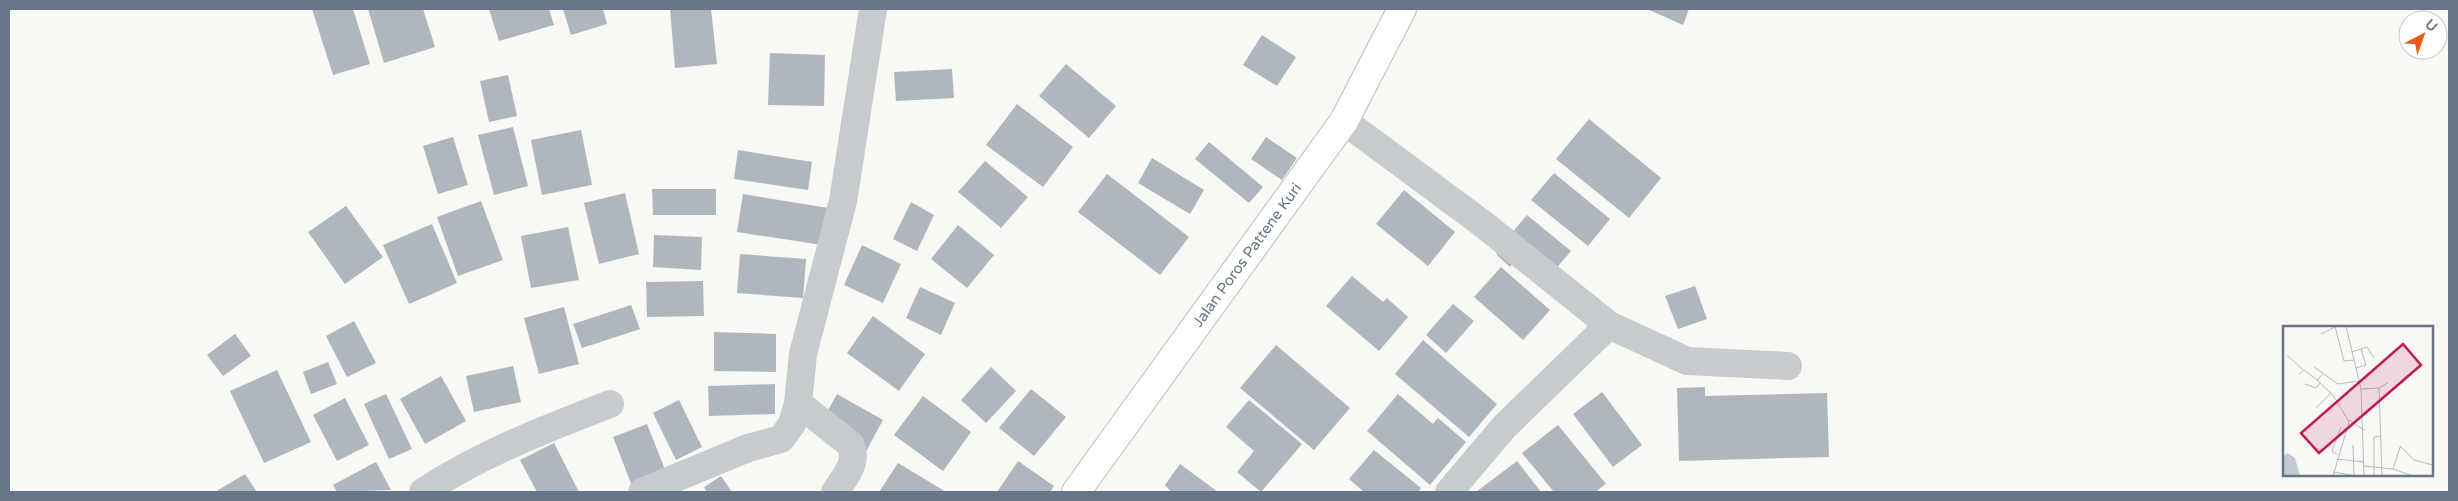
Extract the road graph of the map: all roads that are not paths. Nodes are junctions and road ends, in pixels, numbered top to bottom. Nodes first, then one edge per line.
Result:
1 (874, 9) edge
2 (1402, 9) edge
3 (1344, 121) junction
4 (1609, 325) junction
5 (1788, 366) dead end
6 (798, 402) junction
7 (610, 404) dead end
8 (422, 492) edge
9 (642, 492) edge
10 (835, 492) edge
11 (1076, 492) edge
12 (1448, 492) edge

1 - 6 street
2 - 3 street, Jalan Poros Pattene Kuri
3 - 4 street
3 - 11 street, Jalan Poros Pattene Kuri
4 - 5 street
4 - 12 street
6 - 9 street
6 - 10 street
7 - 8 street

